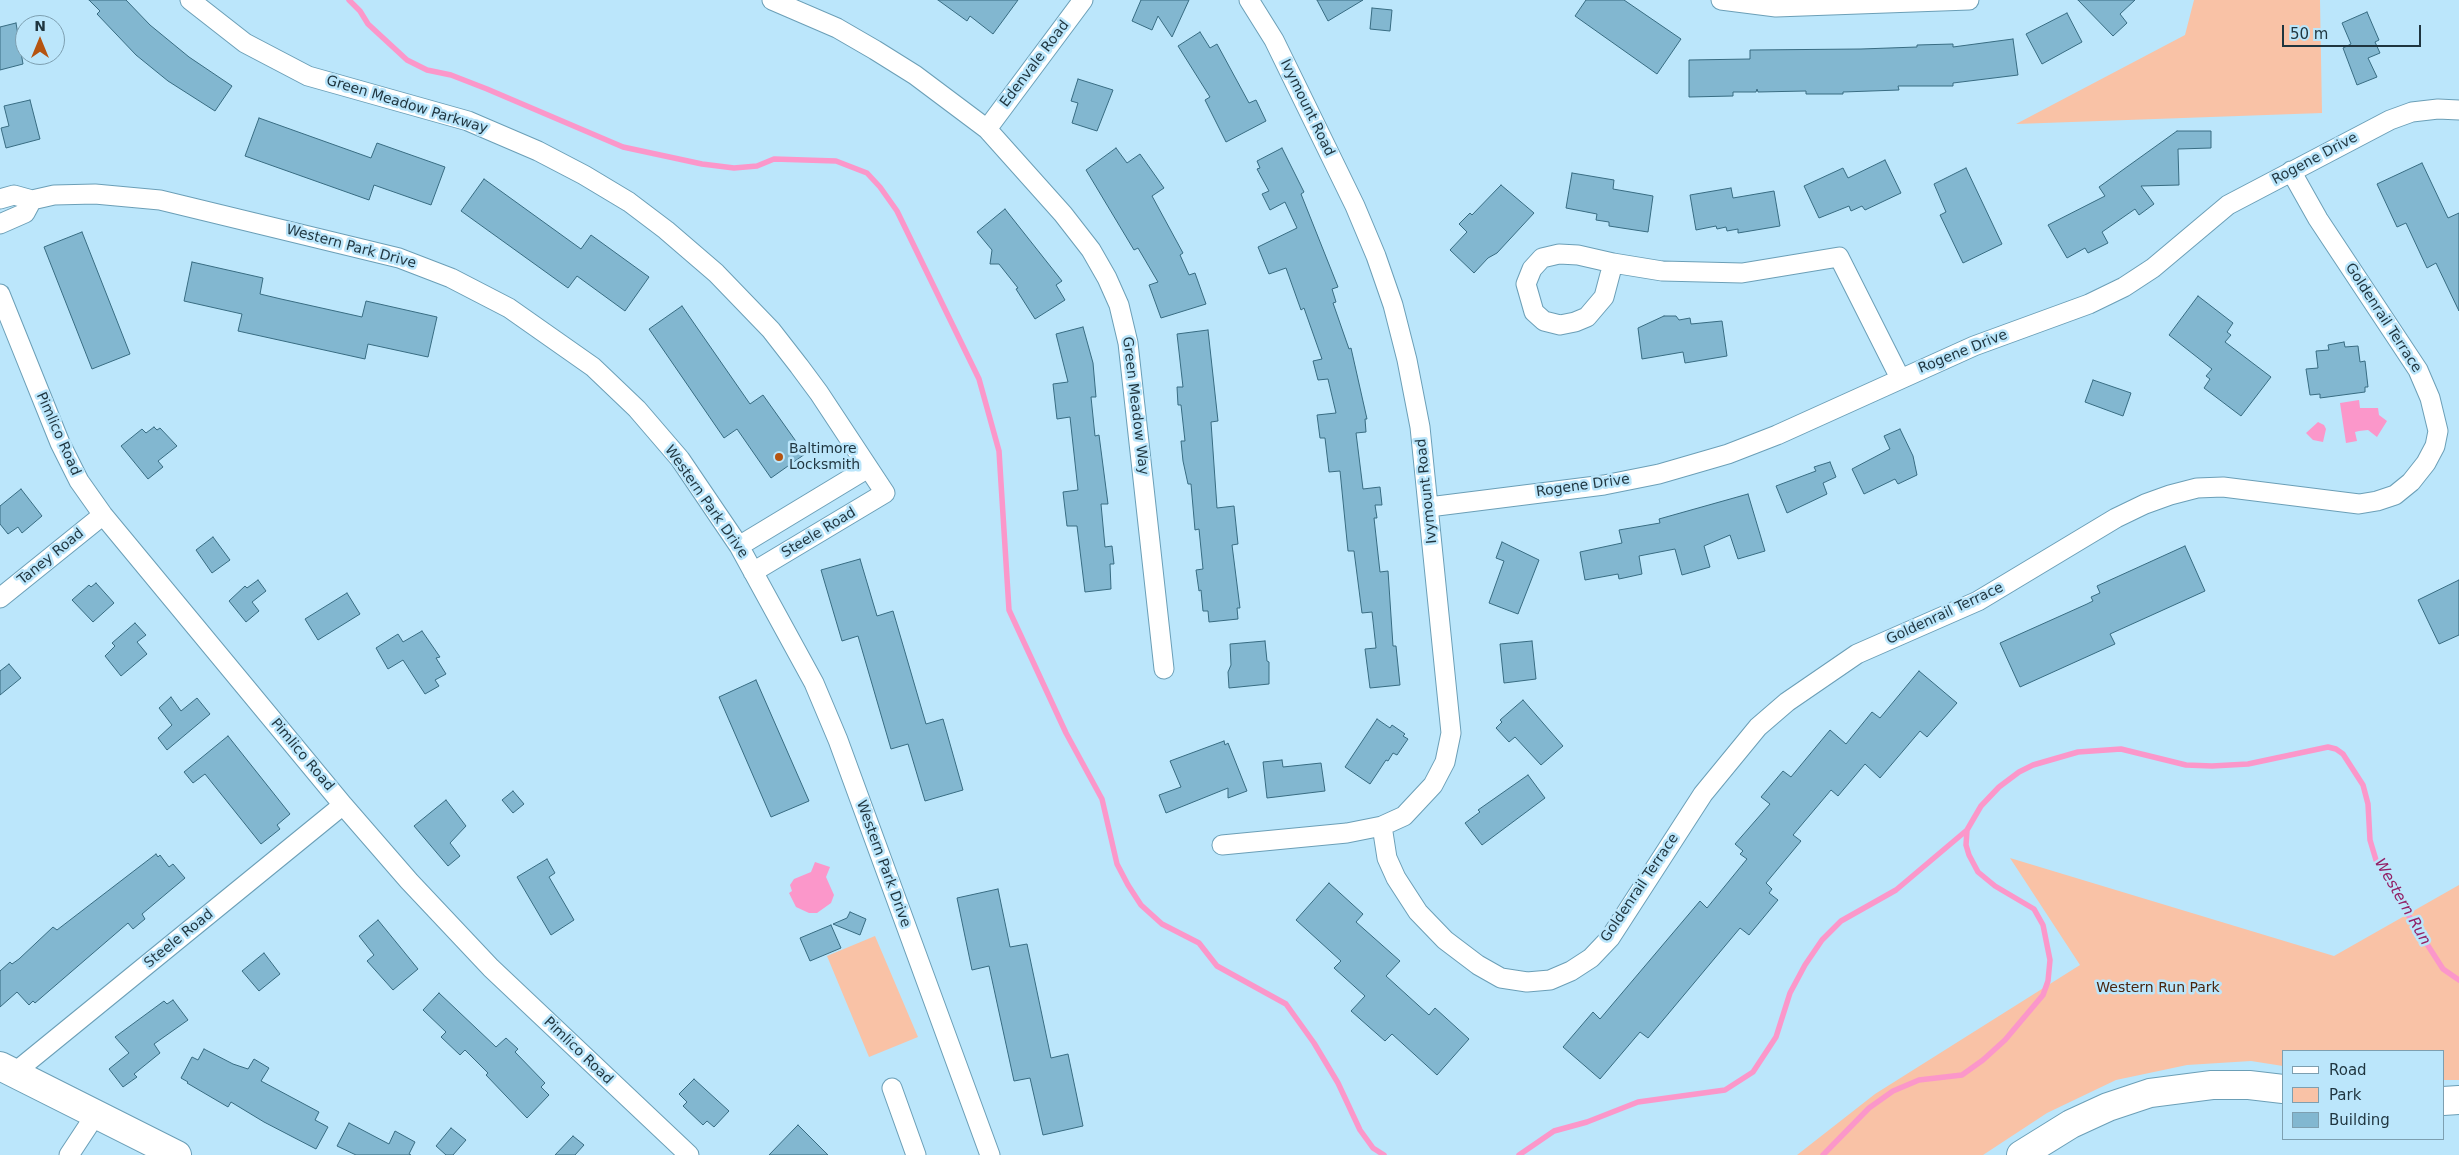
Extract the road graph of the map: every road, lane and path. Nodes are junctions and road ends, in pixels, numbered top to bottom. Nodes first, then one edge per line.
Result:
1 (190, 0) edge
2 (772, 0) edge
3 (1083, 0) edge
4 (1249, 0) edge
5 (1721, 0) edge
6 (1969, 0) edge
7 (2459, 110) edge
8 (987, 129) junction
9 (2291, 171) junction
10 (0, 199) edge
11 (32, 200) junction
12 (0, 224) edge
13 (1613, 263) junction
14 (0, 294) edge
15 (1900, 378) junction
16 (868, 468) junction
17 (885, 493) joint
18 (1429, 507) junction
19 (103, 515) junction
20 (739, 546) junction
21 (753, 572) junction
22 (0, 598) edge
23 (1164, 669) dead end
24 (343, 805) junction
25 (1382, 826) junction
26 (1222, 845) dead end
27 (7, 1069) edge
28 (892, 1088) dead end
29 (2282, 1089) edge
30 (2459, 1100) edge
31 (2444, 1101) edge
32 (96, 1114) junction
33 (69, 1155) edge
34 (177, 1155) edge
35 (689, 1155) edge
36 (916, 1155) edge
37 (990, 1155) edge
38 (2021, 1155) edge

1 - 16 street, Green Meadow Parkway
2 - 8 street
3 - 8 street, Edenvale Road
4 - 18 street, Ivymount Road
5 - 6 street
7 - 9 street, Rogene Drive
8 - 23 street, Green Meadow Way
9 - 15 street, Rogene Drive
9 - 25 street, Goldenrail Terrace
10 - 11 street, Western Park Drive
11 - 12 street
11 - 20 street, Western Park Drive
13 - 13 street
13 - 15 street
14 - 19 street, Pimlico Road
15 - 18 street, Rogene Drive
16 - 17 street, Green Meadow Parkway
16 - 20 street
17 - 21 street, Steele Road
18 - 25 street, Ivymount Road
19 - 22 street, Taney Road
19 - 24 street, Pimlico Road
20 - 21 street, Western Park Drive
21 - 37 street, Western Park Drive
24 - 27 street, Steele Road
24 - 35 street, Pimlico Road
25 - 26 street, Ivymount Road
27 - 32 main road
28 - 36 street
29 - 38 main road
30 - 31 main road
32 - 33 street
32 - 34 main road

